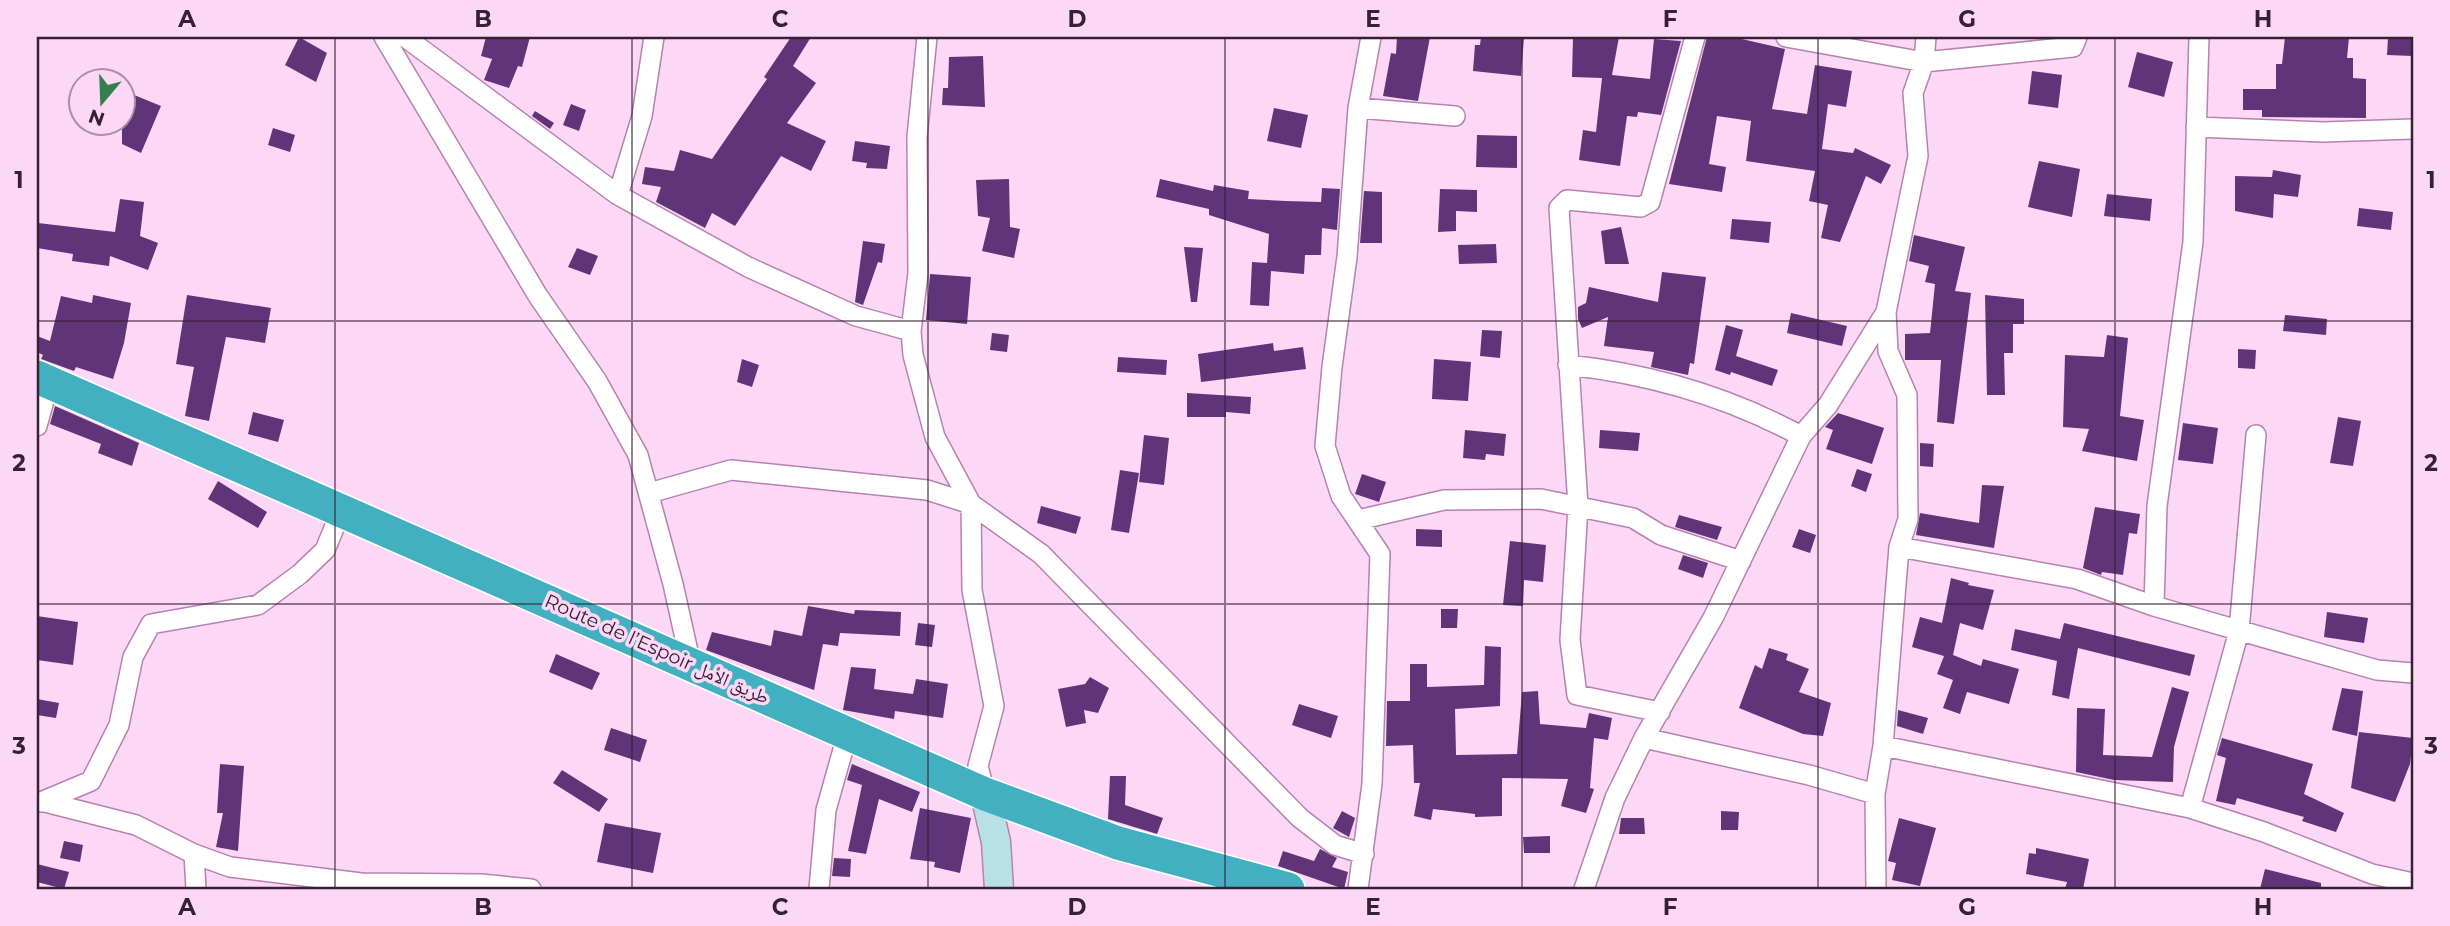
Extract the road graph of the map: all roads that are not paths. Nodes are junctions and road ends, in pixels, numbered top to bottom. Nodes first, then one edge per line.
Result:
1 (384, 37) edge
2 (405, 37) edge
3 (654, 37) edge
4 (927, 37) edge
5 (1371, 37) edge
6 (1695, 37) edge
7 (1786, 37) edge
8 (1926, 37) edge
9 (2077, 37) edge
10 (2199, 37) edge
11 (1924, 62) junction
12 (1358, 108) junction
13 (1455, 116) dead end
14 (2196, 127) junction
15 (2413, 129) edge
16 (618, 195) junction
17 (1886, 312) junction
18 (911, 331) junction
19 (1568, 365) junction
20 (43, 380) edge
21 (37, 426) edge
22 (2256, 435) dead end
23 (1801, 436) junction
24 (649, 494) junction
25 (971, 504) junction
26 (1578, 506) junction
27 (342, 509) junction
28 (1358, 520) junction
29 (1899, 547) junction
30 (1741, 561) junction
31 (2154, 606) junction
32 (2239, 631) junction
33 (691, 665) junction
34 (2413, 673) edge
35 (1660, 712) junction
36 (848, 732) junction
37 (1644, 738) junction
38 (1883, 746) junction
39 (985, 793) junction
40 (1875, 794) junction
41 (41, 802) edge
42 (2190, 808) junction
43 (194, 854) junction
44 (1364, 854) junction
45 (1224, 882) edge
46 (2413, 883) edge
47 (482, 887) edge
48 (196, 889) edge
49 (531, 889) edge
50 (819, 889) edge
51 (999, 889) edge
52 (1288, 889) edge
53 (1358, 889) edge
54 (1584, 889) edge
55 (1876, 889) edge

1 - 24 street
2 - 16 street
3 - 16 street
4 - 18 street
5 - 12 street
6 - 19 street
7 - 11 street
8 - 11 street
9 - 11 street
10 - 14 street
11 - 17 street
12 - 13 street
12 - 28 street
14 - 15 street
14 - 31 street
16 - 18 street
17 - 23 street
17 - 29 street
18 - 25 street
19 - 23 street
19 - 26 street
20 - 21 street
20 - 27 highway, Route de l’Espoir طريق الأمل
22 - 32 street
23 - 30 street
24 - 25 street
24 - 33 street
25 - 39 street
25 - 44 street
26 - 28 street
26 - 30 street
26 - 35 street
27 - 33 highway, Route de l’Espoir طريق الأمل
27 - 41 street
28 - 44 street
29 - 31 street
29 - 38 street
30 - 35 street
31 - 32 street
32 - 34 street
32 - 42 street
33 - 36 highway, Route de l’Espoir طريق الأمل
35 - 37 street
36 - 39 highway, Route de l’Espoir طريق الأمل
36 - 50 street
37 - 40 street
37 - 54 street
38 - 40 street
38 - 42 street
39 - 45 highway, Route de l’Espoir طريق الأمل
39 - 51 main road
40 - 55 street
41 - 43 street
42 - 46 street
43 - 47 street
43 - 48 street
44 - 53 street
45 - 52 highway, Route de l’Espoir طريق الأمل
47 - 49 street

